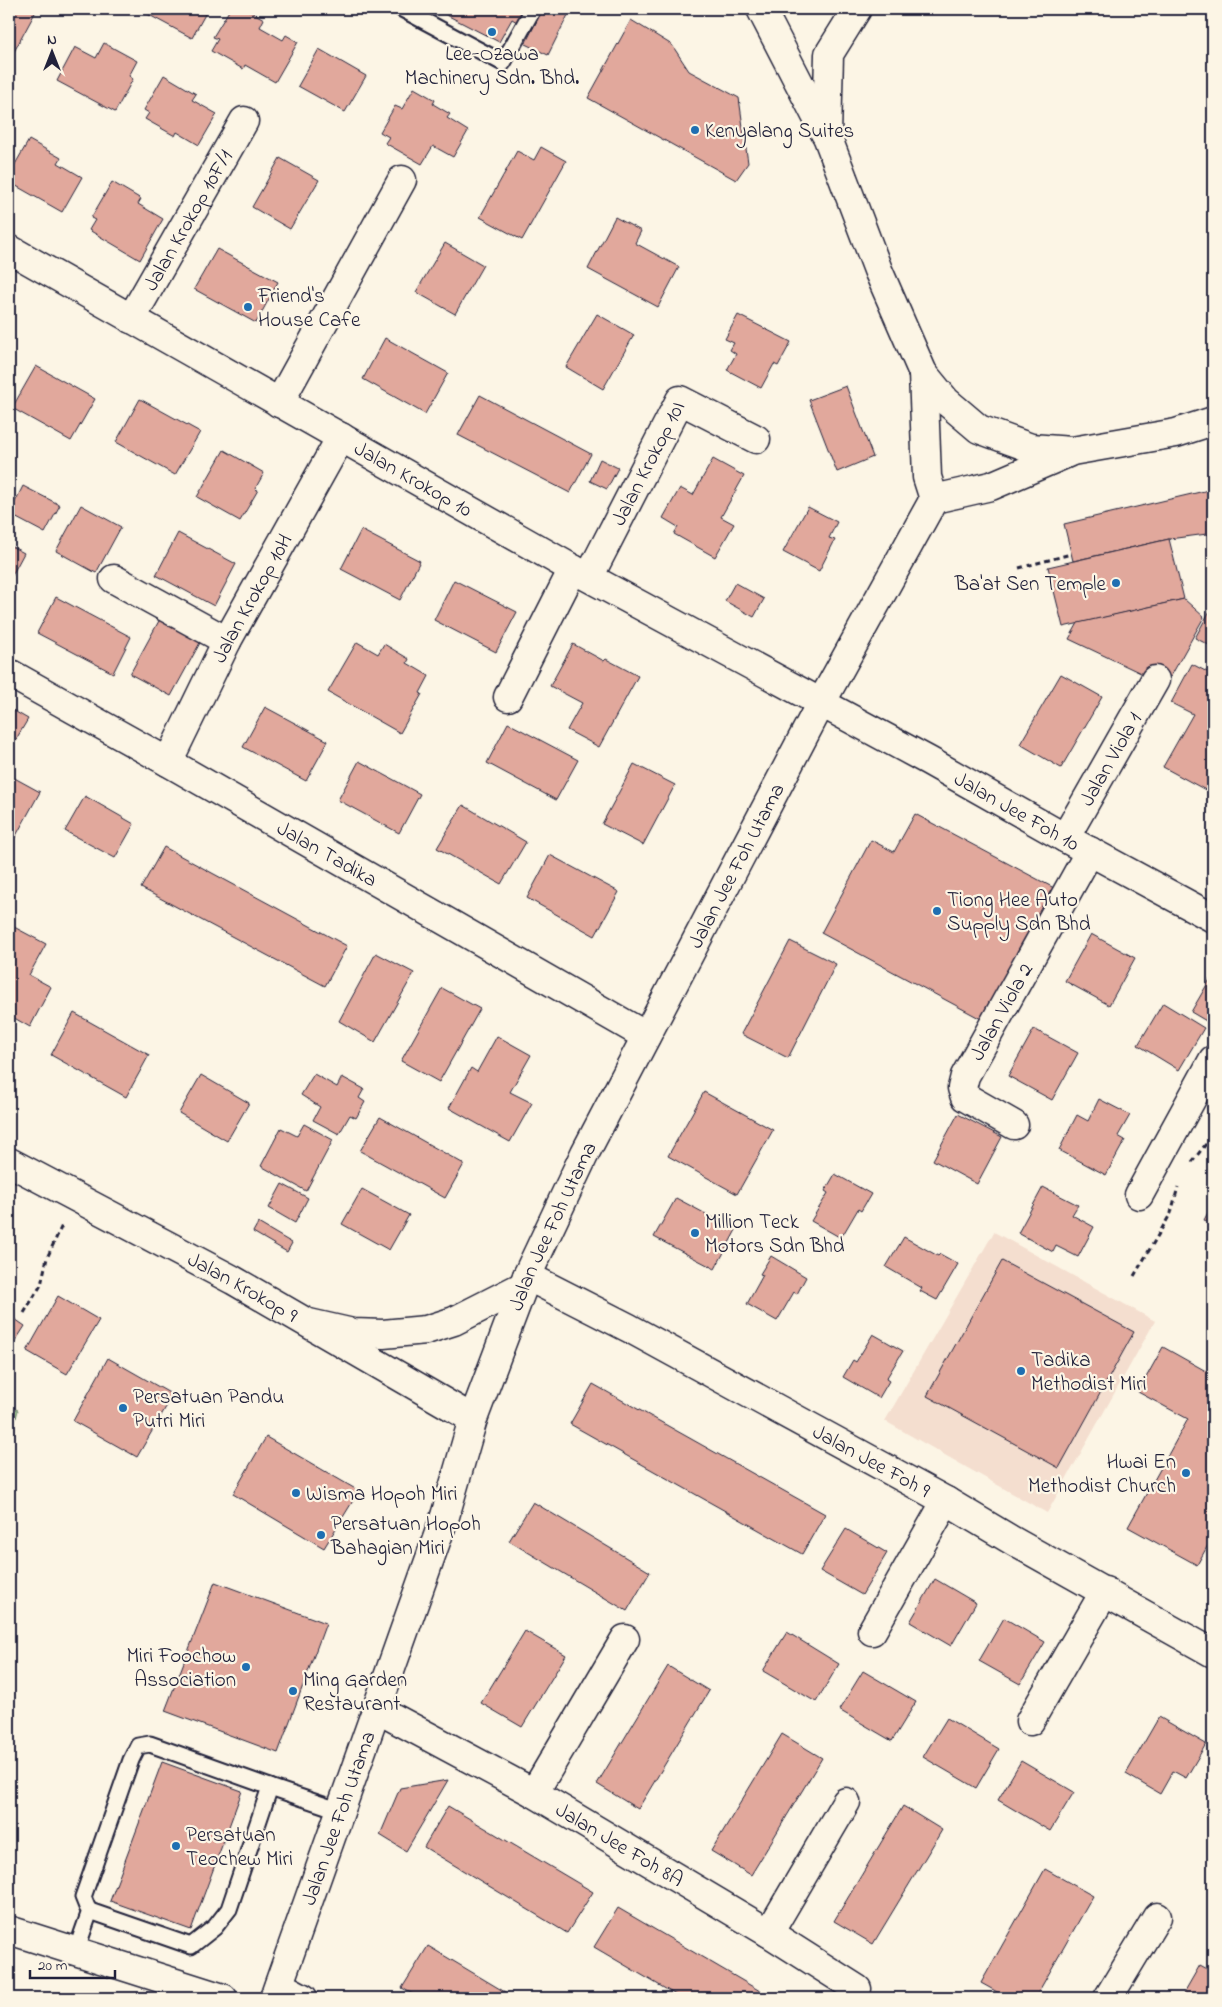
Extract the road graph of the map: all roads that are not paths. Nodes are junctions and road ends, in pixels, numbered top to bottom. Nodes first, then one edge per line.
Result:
1 (402, 9) edge
2 (533, 9) edge
3 (761, 9) edge
4 (856, 9) edge
5 (244, 121) dead end
6 (827, 136) junction
7 (402, 180) dead end
8 (9, 250) edge
9 (132, 319) junction
10 (923, 373) junction
11 (278, 403) junction
12 (1213, 421) edge
13 (341, 437) junction
14 (756, 439) dead end
15 (1072, 451) junction
16 (934, 499) junction
17 (581, 573) junction
18 (114, 580) dead end
19 (226, 641) junction
20 (9, 673) edge
21 (1155, 680) dead end
22 (508, 697) dead end
23 (821, 703) junction
24 (168, 762) junction
25 (1065, 838) junction
26 (1090, 851) junction
27 (1213, 918) edge
28 (646, 1036) junction
29 (1213, 1060) edge
30 (1014, 1125) dead end
31 (9, 1162) edge
32 (1139, 1195) dead end
33 (525, 1281) junction
34 (309, 1323) junction
35 (473, 1419) junction
36 (946, 1501) junction
37 (1105, 1592) junction
38 (872, 1630) dead end
39 (625, 1638) dead end
40 (1213, 1653) edge
41 (377, 1709) junction
42 (1030, 1720) dead end
43 (270, 1787) junction
44 (534, 1793) junction
45 (846, 1802) dead end
46 (340, 1812) junction
47 (90, 1911) junction
48 (1157, 1917) dead end
49 (9, 1930) edge
50 (769, 1934) junction
51 (76, 1951) junction
52 (857, 1989) dead end
53 (277, 1992) edge
54 (223, 1998) edge
55 (303, 1998) edge
56 (1108, 1998) edge

1 - 2 lane
3 - 6 street
4 - 6 street
5 - 9 street, Jalan Krokop 10F/1
6 - 10 street
7 - 11 street
8 - 9 street, Jalan Krokop 10
9 - 11 street, Jalan Krokop 10
10 - 15 street
10 - 16 street
11 - 13 street, Jalan Krokop 10
12 - 15 street
13 - 17 street, Jalan Krokop 10
13 - 19 street, Jalan Krokop 10H
14 - 17 street, Jalan Krokop 10I
15 - 16 street
16 - 23 street, Jalan Jee Foh Utama
17 - 22 street
17 - 23 street, Jalan Krokop 10
18 - 19 street
19 - 24 street, Jalan Krokop 10H
20 - 24 street, Jalan Tadika
21 - 25 street, Jalan Viola 1
23 - 25 street, Jalan Jee Foh 10
23 - 28 street, Jalan Jee Foh Utama
24 - 28 street, Jalan Tadika
25 - 26 street, Jalan Jee Foh 10
26 - 27 street, Jalan Jee Foh 10
26 - 30 street, Jalan Viola 2
28 - 33 street, Jalan Jee Foh Utama
29 - 32 street
31 - 34 street, Jalan Krokop 9
33 - 34 street
33 - 35 street, Jalan Jee Foh Utama
33 - 36 street, Jalan Jee Foh 9
34 - 35 street, Jalan Krokop 9
35 - 41 street, Jalan Jee Foh Utama
36 - 37 street, Jalan Jee Foh 9
36 - 38 street
37 - 40 street, Jalan Jee Foh 9
37 - 42 street
39 - 44 street
41 - 44 street, Jalan Jee Foh 8A
41 - 46 street, Jalan Jee Foh Utama
43 - 46 lane
43 - 47 lane
43 - 47 lane
44 - 50 street, Jalan Jee Foh 8A
45 - 50 street
46 - 53 street, Jalan Jee Foh Utama
47 - 51 lane
48 - 56 street
49 - 51 street
50 - 52 street, Jalan Jee Foh 8A
51 - 54 street
53 - 55 street

